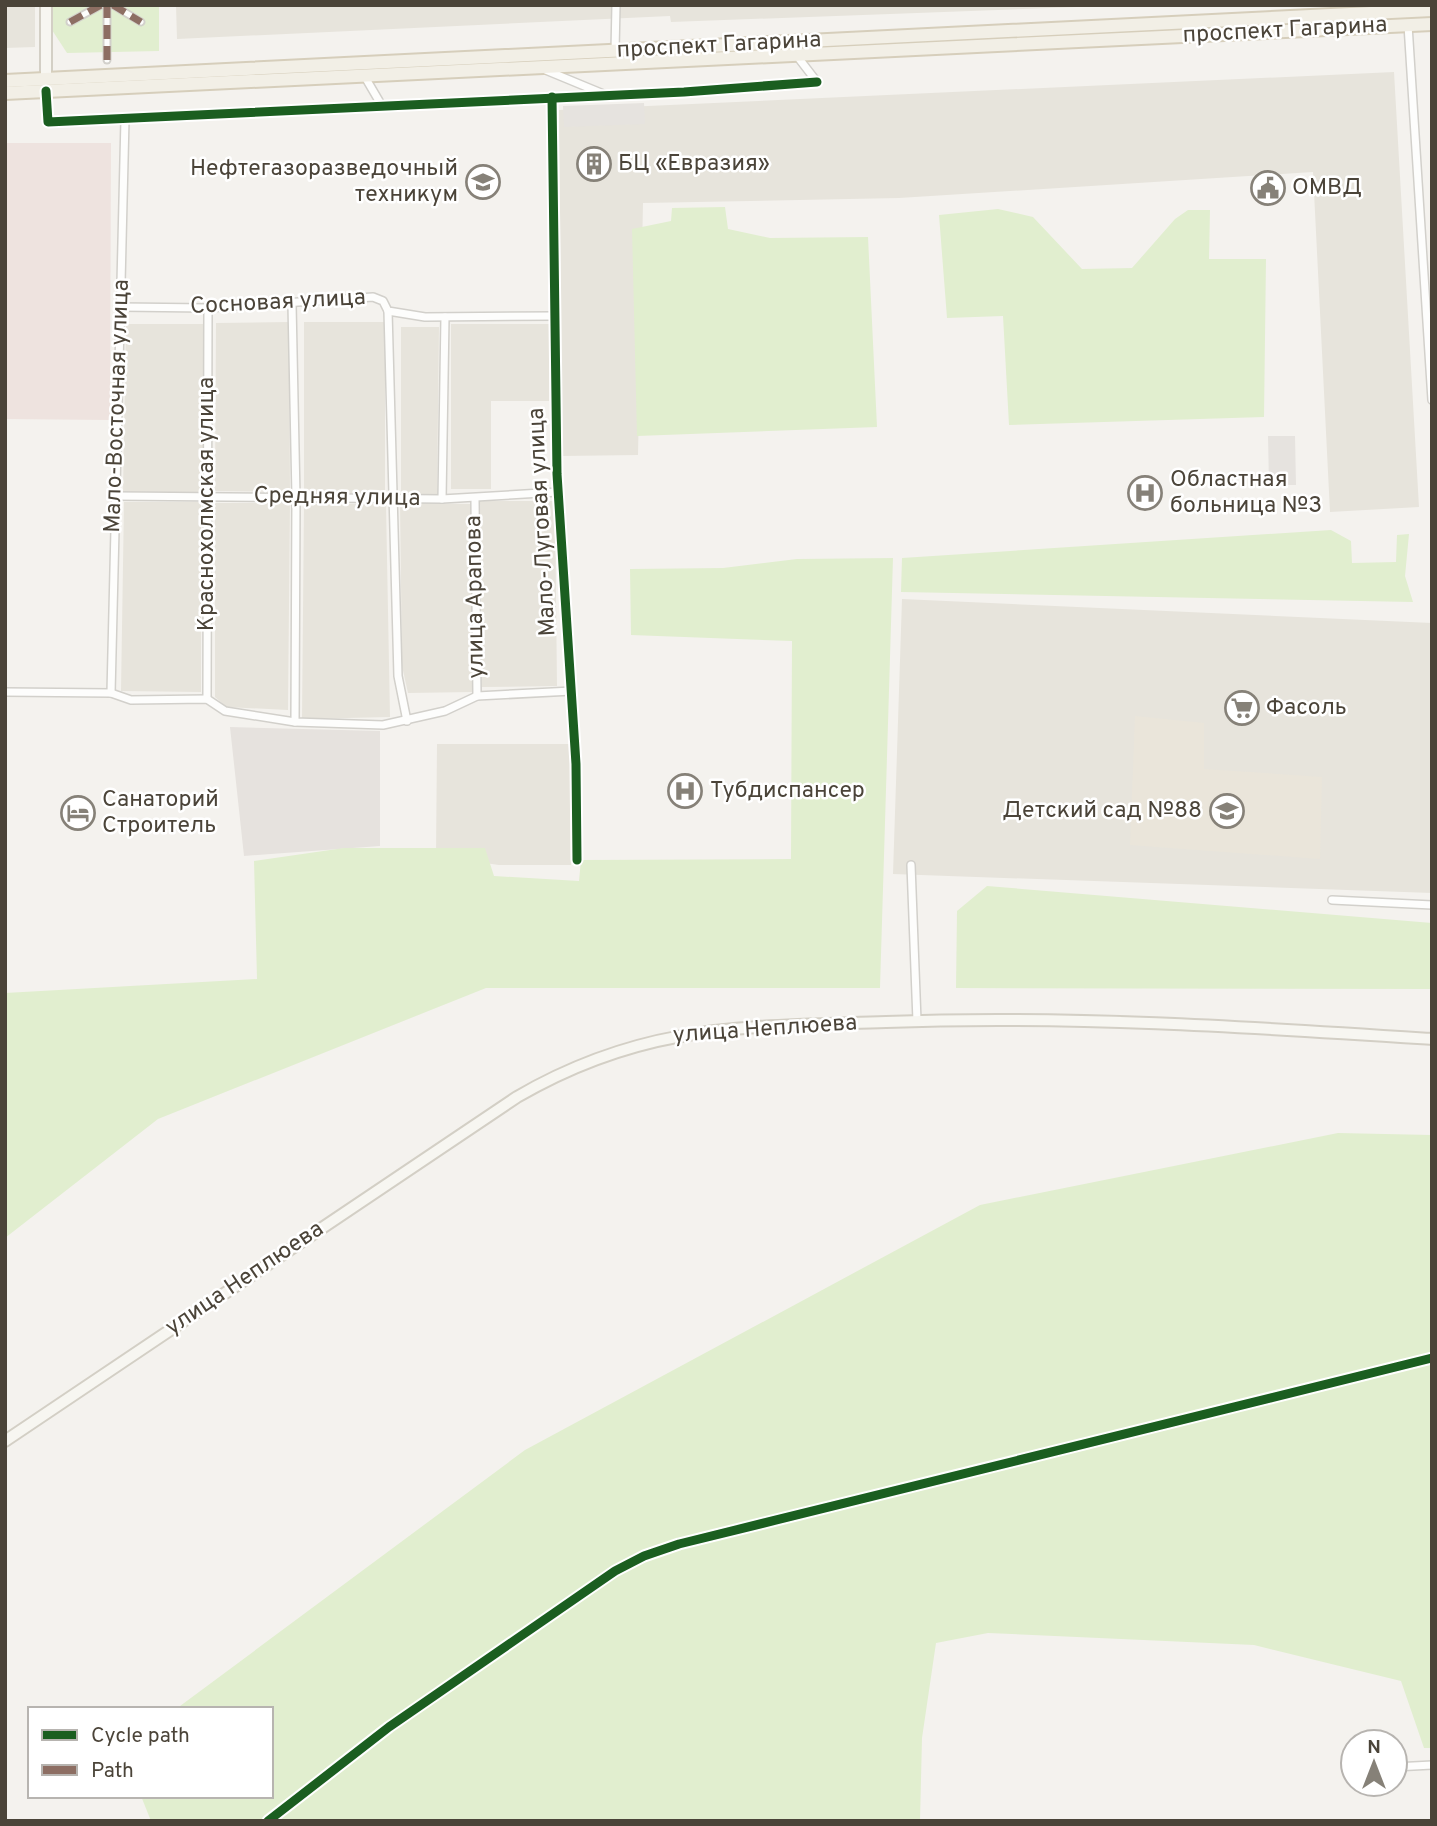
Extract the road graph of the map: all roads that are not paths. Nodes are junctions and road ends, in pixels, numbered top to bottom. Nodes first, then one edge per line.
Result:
1 (46, 5) edge
2 (101, 5) edge
3 (107, 5) edge
4 (113, 5) edge
5 (616, 5) edge
6 (1432, 9) edge
7 (1407, 11) junction
8 (71, 22) dead end
9 (141, 22) dead end
10 (1280, 24) junction
11 (1432, 24) edge
12 (1408, 25) junction
13 (615, 51) junction
14 (797, 56) junction
15 (107, 60) dead end
16 (542, 68) junction
17 (365, 77) junction
18 (5, 81) edge
19 (46, 85) junction
20 (5, 93) edge
21 (606, 95) junction
22 (552, 97) junction
23 (382, 106) junction
24 (125, 119) junction
25 (292, 304) junction
26 (120, 307) junction
27 (208, 308) junction
28 (388, 311) junction
29 (555, 316) junction
30 (445, 317) junction
31 (1432, 400) edge
32 (558, 492) junction
33 (115, 496) junction
34 (207, 496) junction
35 (296, 497) junction
36 (394, 499) junction
37 (442, 499) junction
38 (475, 499) junction
39 (572, 691) junction
40 (5, 692) edge
41 (111, 693) junction
42 (477, 696) junction
43 (207, 699) junction
44 (407, 721) junction
45 (295, 722) junction
46 (577, 860) dead end
47 (911, 865) dead end
48 (1332, 900) dead end
49 (1432, 905) edge
50 (917, 1021) junction
51 (1432, 1039) edge
52 (1432, 1358) edge
53 (5, 1441) edge
54 (1432, 1765) edge
55 (1409, 1766) edge
56 (268, 1821) edge

1 - 19 main road
2 - 8 street
3 - 15 street
4 - 9 street
5 - 13 street
6 - 7 main road, проспект Гагарина
7 - 10 main road, проспект Гагарина
7 - 12 main road
10 - 12 main road, проспект Гагарина
10 - 13 main road, проспект Гагарина
10 - 14 main road, проспект Гагарина
11 - 12 main road, проспект Гагарина
12 - 31 street
13 - 19 main road, проспект Гагарина
14 - 16 main road, проспект Гагарина
14 - 21 street
16 - 17 main road, проспект Гагарина
16 - 21 street
17 - 19 main road, проспект Гагарина
17 - 23 street
18 - 19 main road, проспект Гагарина
19 - 20 main road, проспект Гагарина
19 - 24 street
21 - 22 street
22 - 23 street
22 - 29 street, Мало-Луговая улица
23 - 24 street
24 - 26 street, Мало-Восточная улица
25 - 27 street, Сосновая улица
25 - 28 street, Сосновая улица
25 - 35 street
26 - 27 street, Сосновая улица
26 - 33 street, Мало-Восточная улица
27 - 34 street, Краснохолмская улица
28 - 30 street, Сосновая улица
28 - 36 street
29 - 30 street, Сосновая улица
29 - 32 street, Мало-Луговая улица
30 - 37 street, улица Арапова
32 - 38 street, Средняя улица
32 - 39 street, Мало-Луговая улица
33 - 34 street, Средняя улица
33 - 41 street, Мало-Восточная улица
34 - 35 street, Средняя улица
34 - 43 street, Краснохолмская улица
35 - 36 street, Средняя улица
35 - 45 street
36 - 37 street, Средняя улица
36 - 44 street
37 - 38 street, Средняя улица
38 - 42 street, улица Арапова
39 - 42 street
39 - 46 street, Мало-Луговая улица
40 - 41 street
41 - 43 street
42 - 44 street
43 - 45 street
44 - 45 street
47 - 50 street
48 - 49 street
50 - 51 main road, улица Неплюева
50 - 53 main road, улица Неплюева
52 - 56 street
54 - 55 street

